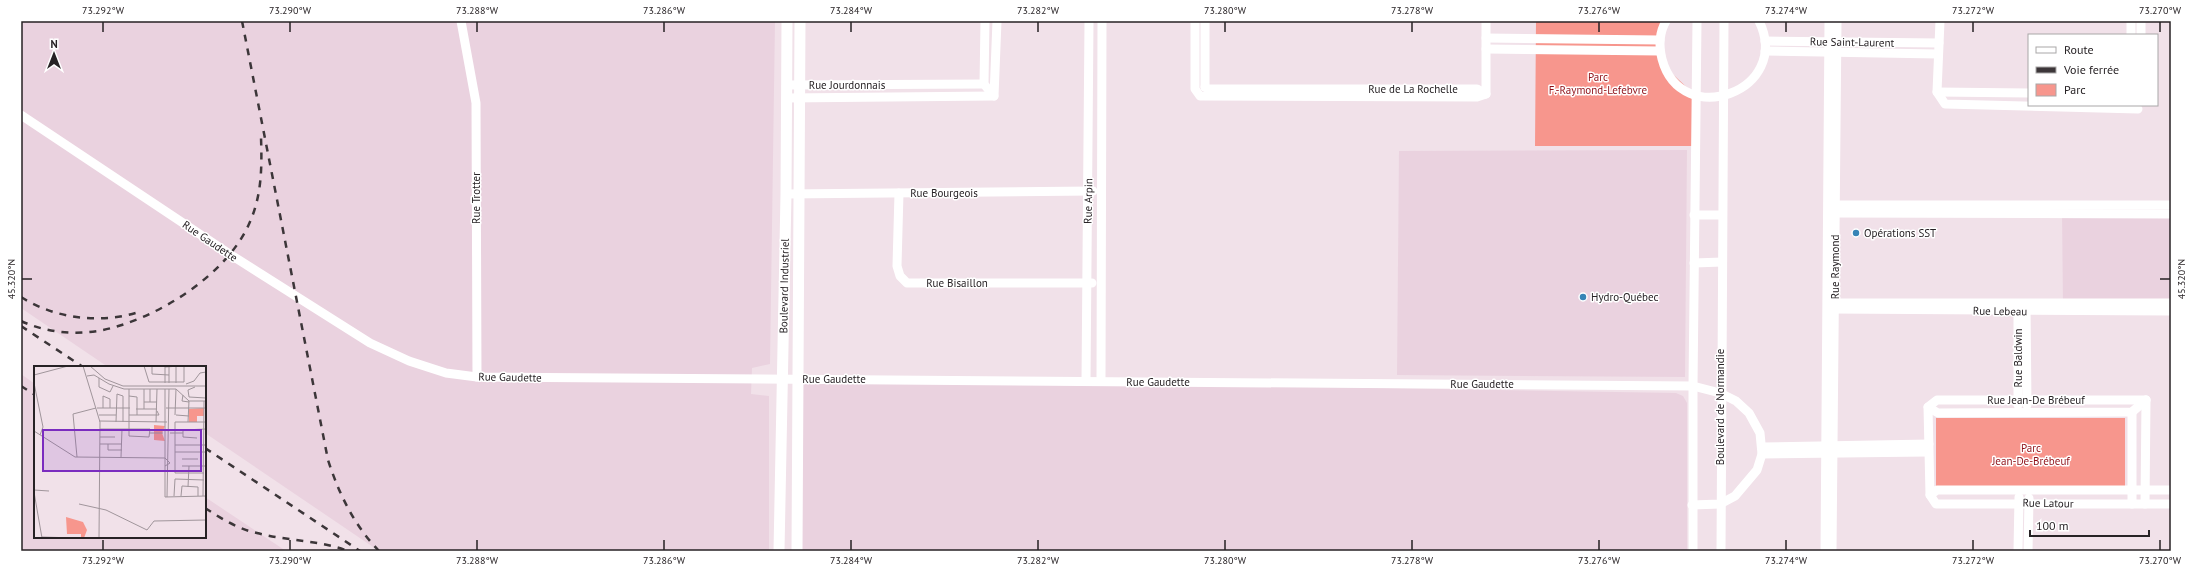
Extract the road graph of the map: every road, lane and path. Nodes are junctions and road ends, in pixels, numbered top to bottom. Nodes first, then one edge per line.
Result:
1 (461, 21) edge
2 (787, 21) edge
3 (800, 21) edge
4 (985, 21) edge
5 (997, 21) edge
6 (1089, 21) edge
7 (1102, 21) edge
8 (1195, 21) edge
9 (1205, 21) edge
10 (1486, 21) edge
11 (1666, 21) edge
12 (1697, 21) edge
13 (1724, 21) edge
14 (1759, 21) edge
15 (1829, 21) edge
16 (1837, 21) edge
17 (1940, 21) edge
18 (2132, 21) edge
19 (2141, 21) edge
20 (2131, 34) edge
21 (2141, 34) edge
22 (1486, 38) junction
23 (1608, 39) junction
24 (1660, 40) junction
25 (1766, 41) junction
26 (1833, 42) junction
27 (1939, 43) junction
28 (1486, 49) junction
29 (1608, 51) junction
30 (1660, 51) junction
31 (1765, 51) junction
32 (1832, 52) junction
33 (1938, 54) junction
34 (906, 84) junction
35 (984, 84) junction
36 (788, 85) junction
37 (800, 85) junction
38 (1205, 87) junction
39 (1197, 92) junction
40 (1937, 92) junction
41 (1340, 93) junction
42 (2026, 93) edge
43 (1486, 94) junction
44 (1696, 95) junction
45 (994, 96) junction
46 (906, 97) junction
47 (1724, 97) junction
48 (787, 98) junction
49 (800, 98) junction
50 (2022, 106) junction
51 (2137, 106) edge
52 (21, 115) edge
53 (1088, 192) junction
54 (1101, 192) junction
55 (899, 193) junction
56 (786, 194) junction
57 (799, 194) junction
58 (2171, 205) edge
59 (1831, 209) junction
60 (2130, 209) junction
61 (2171, 214) edge
62 (1694, 215) junction
63 (1722, 215) junction
64 (1722, 262) junction
65 (1694, 263) junction
66 (1087, 282) junction
67 (1101, 282) junction
68 (2171, 303) edge
69 (1831, 306) junction
70 (2022, 307) junction
71 (2136, 307) junction
72 (2171, 311) edge
73 (477, 377) junction
74 (781, 379) junction
75 (799, 379) junction
76 (1086, 381) junction
77 (1101, 381) junction
78 (1692, 386) junction
79 (1720, 393) junction
80 (2022, 400) junction
81 (2146, 400) junction
82 (1928, 407) junction
83 (2023, 412) junction
84 (2132, 412) junction
85 (1929, 448) junction
86 (1829, 450) junction
87 (1762, 451) junction
88 (2019, 489) junction
89 (2029, 489) junction
90 (2134, 490) junction
91 (2146, 490) junction
92 (2171, 490) edge
93 (1930, 495) junction
94 (779, 503) junction
95 (2019, 503) junction
96 (2029, 503) junction
97 (1720, 504) junction
98 (2132, 504) junction
99 (2145, 504) junction
100 (2171, 504) edge
101 (797, 505) junction
102 (1692, 505) junction
103 (779, 551) edge
104 (797, 551) edge
105 (1693, 551) edge
106 (1720, 551) edge
107 (1825, 551) edge
108 (1832, 551) edge
109 (2018, 551) edge
110 (2028, 551) edge

1 - 73 street, Rue Trotter
2 - 36 street, Boulevard Industriel
3 - 37 street, Boulevard Industriel
4 - 35 street
5 - 45 street
6 - 53 street, Rue Arpin
7 - 54 street, Rue Arpin
8 - 39 street
9 - 38 street
10 - 22 street
11 - 24 street
12 - 44 street
13 - 47 street, Boulevard de Normandie
14 - 25 street
15 - 26 street, Rue Raymond
16 - 26 street, Rue Raymond
17 - 27 street
18 - 20 street
19 - 21 street
22 - 23 street
22 - 28 street
23 - 24 street
23 - 29 street
24 - 30 street
25 - 26 street, Rue Saint-Laurent
25 - 31 street
26 - 27 street, Rue Saint-Laurent
26 - 32 street, Rue Raymond
27 - 33 street
28 - 29 street
28 - 43 street
29 - 30 street
30 - 44 street
31 - 32 street, Rue Saint-Laurent
31 - 47 street
32 - 33 street, Rue Saint-Laurent
32 - 59 street, Rue Raymond
33 - 40 street
34 - 35 street, Rue Jourdonnais
34 - 37 street, Rue Jourdonnais
34 - 46 street
35 - 45 street
36 - 37 street, Rue Jourdonnais
36 - 48 street, Boulevard Industriel
37 - 49 street, Boulevard Industriel
38 - 39 street
38 - 41 street, Rue de La Rochelle
39 - 41 street, Rue de La Rochelle
40 - 42 street
40 - 50 street
41 - 43 street, Rue de La Rochelle
41 - 43 street, Rue de La Rochelle
42 - 50 street
44 - 47 street
44 - 62 street
45 - 46 street, Rue Jourdonnais
46 - 49 street, Rue Jourdonnais
47 - 63 street, Boulevard de Normandie
48 - 49 street, Rue Jourdonnais
48 - 56 street, Boulevard Industriel
49 - 57 street, Boulevard Industriel
50 - 51 street
52 - 73 street, Rue Gaudette
53 - 54 street, Rue Bourgeois
53 - 55 street, Rue Bourgeois
53 - 66 street, Rue Arpin
54 - 67 street, Rue Arpin
55 - 57 street, Rue Bourgeois
55 - 66 street, Rue Bisaillon
56 - 57 street, Rue Bourgeois
56 - 74 street, Boulevard Industriel
57 - 75 street, Boulevard Industriel
58 - 60 street
59 - 60 street
59 - 69 street, Rue Raymond
60 - 61 street
62 - 63 street
62 - 65 street
63 - 64 street, Boulevard de Normandie
64 - 65 street
64 - 79 street, Boulevard de Normandie
65 - 78 street
66 - 67 street, Rue Bisaillon
66 - 76 street, Rue Arpin
67 - 77 street, Rue Arpin
68 - 71 street, Rue Lebeau
69 - 70 street, Rue Lebeau
69 - 86 street, Rue Raymond
70 - 71 street, Rue Lebeau
70 - 80 street, Rue Baldwin
71 - 72 street, Rue Lebeau
73 - 74 street, Rue Gaudette
74 - 75 street, Rue Gaudette
74 - 94 street, Boulevard Industriel
75 - 76 street, Rue Gaudette
75 - 101 street, Boulevard Industriel
76 - 77 street, Rue Gaudette
77 - 78 street, Rue Gaudette
78 - 79 street, Rue Gaudette
78 - 102 street
79 - 87 street
79 - 97 street, Boulevard de Normandie
80 - 81 street, Rue Jean-De Brébeuf
80 - 82 street, Rue Jean-De Brébeuf
80 - 83 street, Rue Baldwin
81 - 84 street
81 - 91 street
82 - 83 street, Rue Jean-De Brébeuf
82 - 85 street
83 - 84 street, Rue Jean-De Brébeuf
84 - 90 street
85 - 86 street
85 - 93 street
86 - 87 street
86 - 107 street, Rue Raymond
86 - 108 street, Rue Raymond
87 - 97 street
88 - 89 street, Rue Latour
88 - 93 street, Rue Latour
88 - 95 street
89 - 90 street, Rue Latour
89 - 96 street
90 - 91 street, Rue Latour
90 - 98 street
91 - 92 street, Rue Latour
91 - 99 street
93 - 95 street, Rue Latour
94 - 101 street
94 - 103 street, Boulevard Industriel
95 - 96 street, Rue Latour
95 - 109 street
96 - 98 street, Rue Latour
96 - 110 street
97 - 102 street
97 - 106 street, Boulevard de Normandie
98 - 99 street, Rue Latour
99 - 100 street, Rue Latour
101 - 104 street, Boulevard Industriel
102 - 105 street

